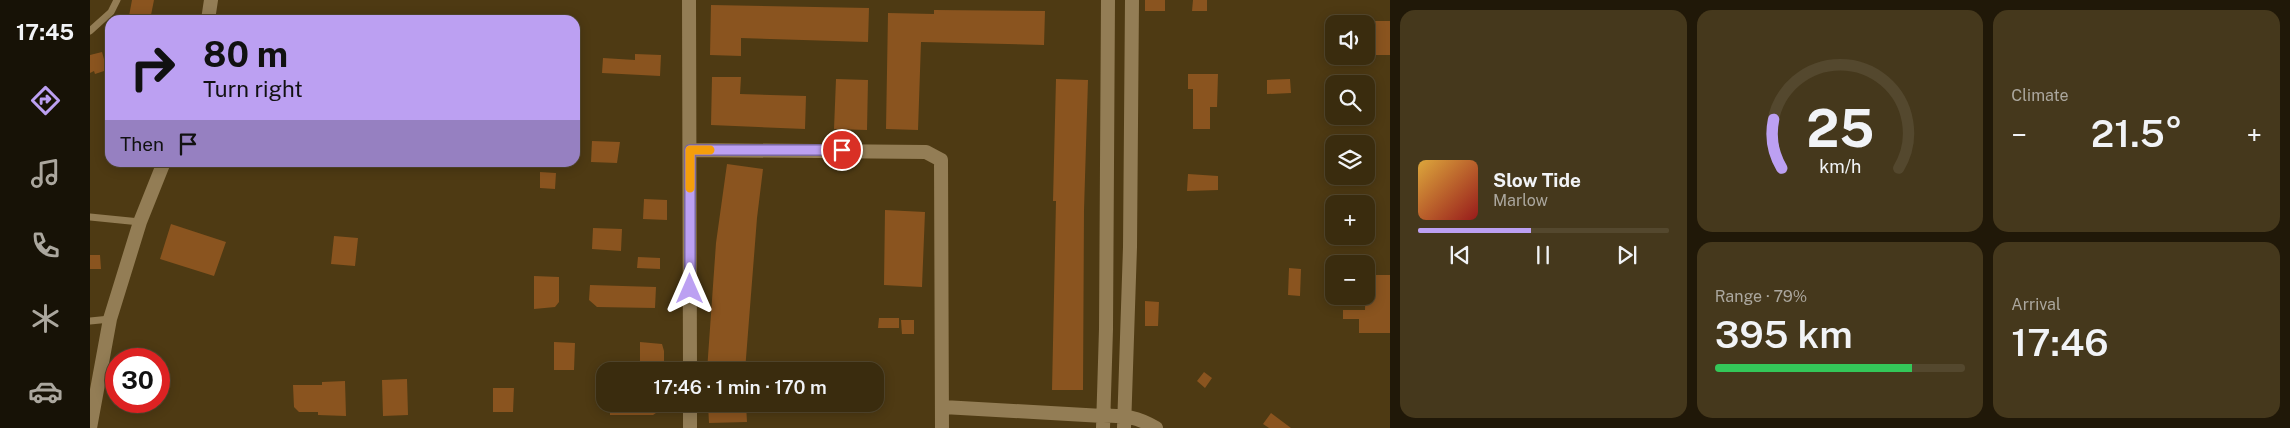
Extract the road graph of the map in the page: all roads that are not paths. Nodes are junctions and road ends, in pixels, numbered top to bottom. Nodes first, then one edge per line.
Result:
1 (117, 0) edge
2 (212, 0) edge
3 (689, 0) edge
4 (1108, 0) edge
5 (1132, 0) edge
6 (108, 15) edge
7 (209, 15) edge
8 (105, 17) edge
9 (90, 30) edge
10 (690, 150) junction
11 (162, 167) edge
12 (90, 217) edge
13 (140, 222) junction
14 (110, 320) junction
15 (90, 321) edge
16 (690, 362) edge
17 (942, 407) junction
18 (690, 412) edge
19 (1103, 422) edge
20 (1125, 422) edge
21 (90, 428) edge
22 (690, 428) edge
23 (942, 428) edge
24 (1156, 428) edge

1 - 6 lane
2 - 7 street
3 - 10 street
4 - 19 street
5 - 20 street
8 - 9 lane
10 - 16 street
10 - 17 street
11 - 13 street
12 - 13 lane
13 - 14 street
14 - 15 lane
14 - 21 street
17 - 19 street
17 - 23 street
18 - 22 street
19 - 20 street
20 - 24 street

